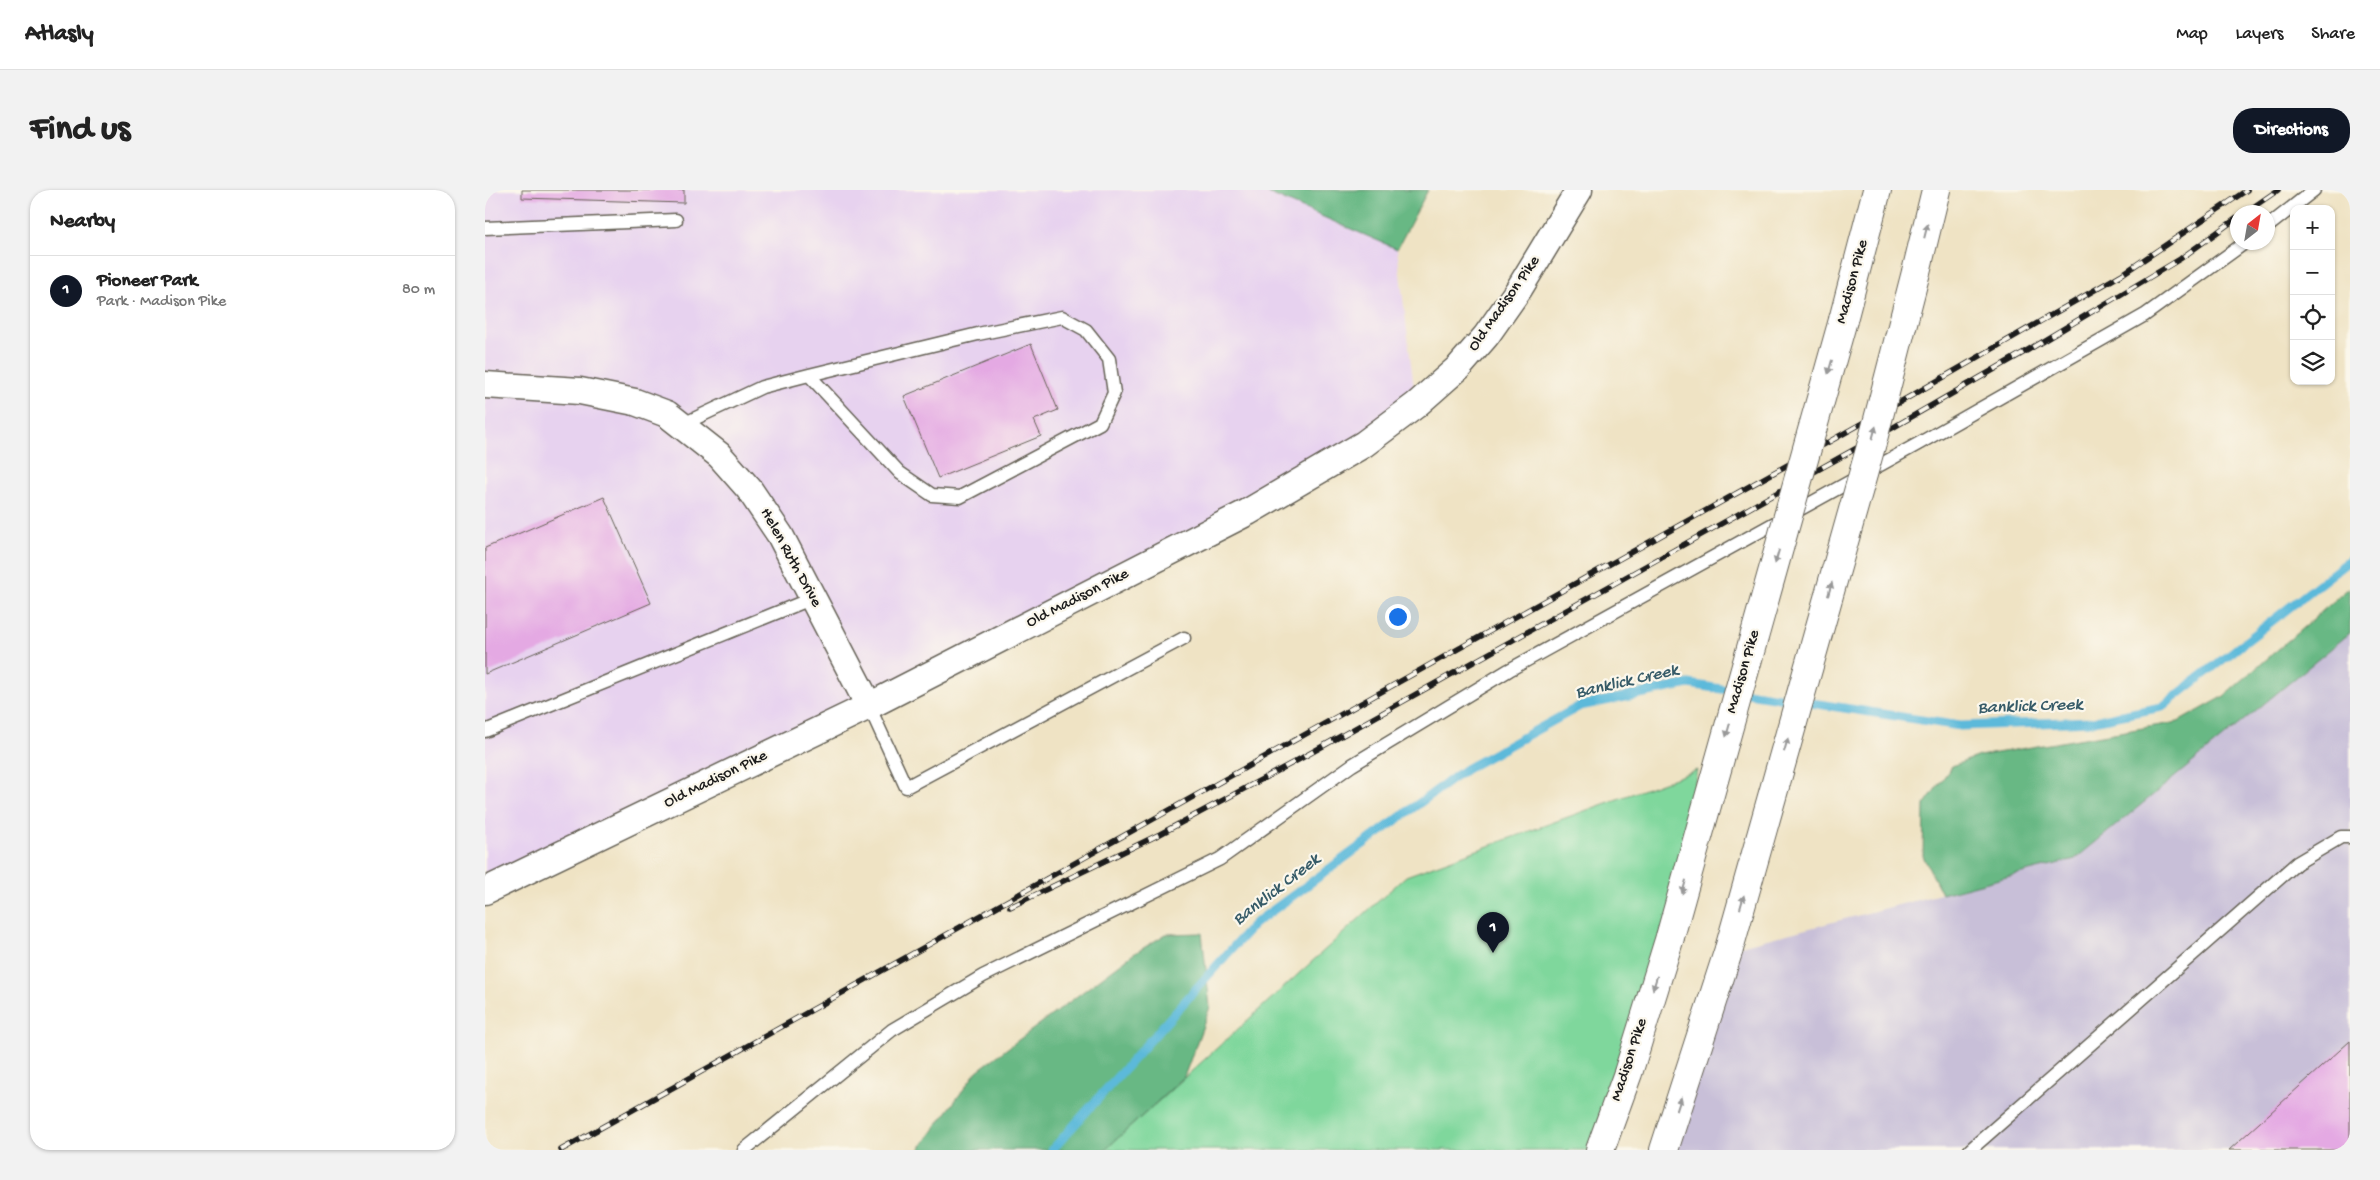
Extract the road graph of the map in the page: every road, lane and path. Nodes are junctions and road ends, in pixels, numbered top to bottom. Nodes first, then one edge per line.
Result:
1 (1579, 190) edge
2 (1877, 190) edge
3 (1936, 190) edge
4 (2314, 190) edge
5 (676, 220) dead end
6 (2275, 221) edge
7 (485, 228) edge
8 (2235, 250) edge
9 (809, 375) junction
10 (485, 385) edge
11 (681, 425) junction
12 (813, 598) junction
13 (1184, 638) dead end
14 (869, 706) junction
15 (485, 731) edge
16 (2350, 837) edge
17 (485, 891) edge
18 (744, 1150) edge
19 (1600, 1150) edge
20 (1664, 1150) edge
21 (1970, 1150) edge

1 - 14 street, Old Madison Pike
2 -> 19 main road, Madison Pike, bridge
20 -> 3 main road, bridge
4 - 6 lane
5 - 7 lane
8 - 18 lane
9 - 9 lane
9 - 11 lane
10 - 11 street, Helen Ruth Drive
11 - 12 street, Helen Ruth Drive
12 - 14 street, Helen Ruth Drive
12 - 15 lane
13 - 14 lane
14 - 17 street, Old Madison Pike
16 - 21 lane

